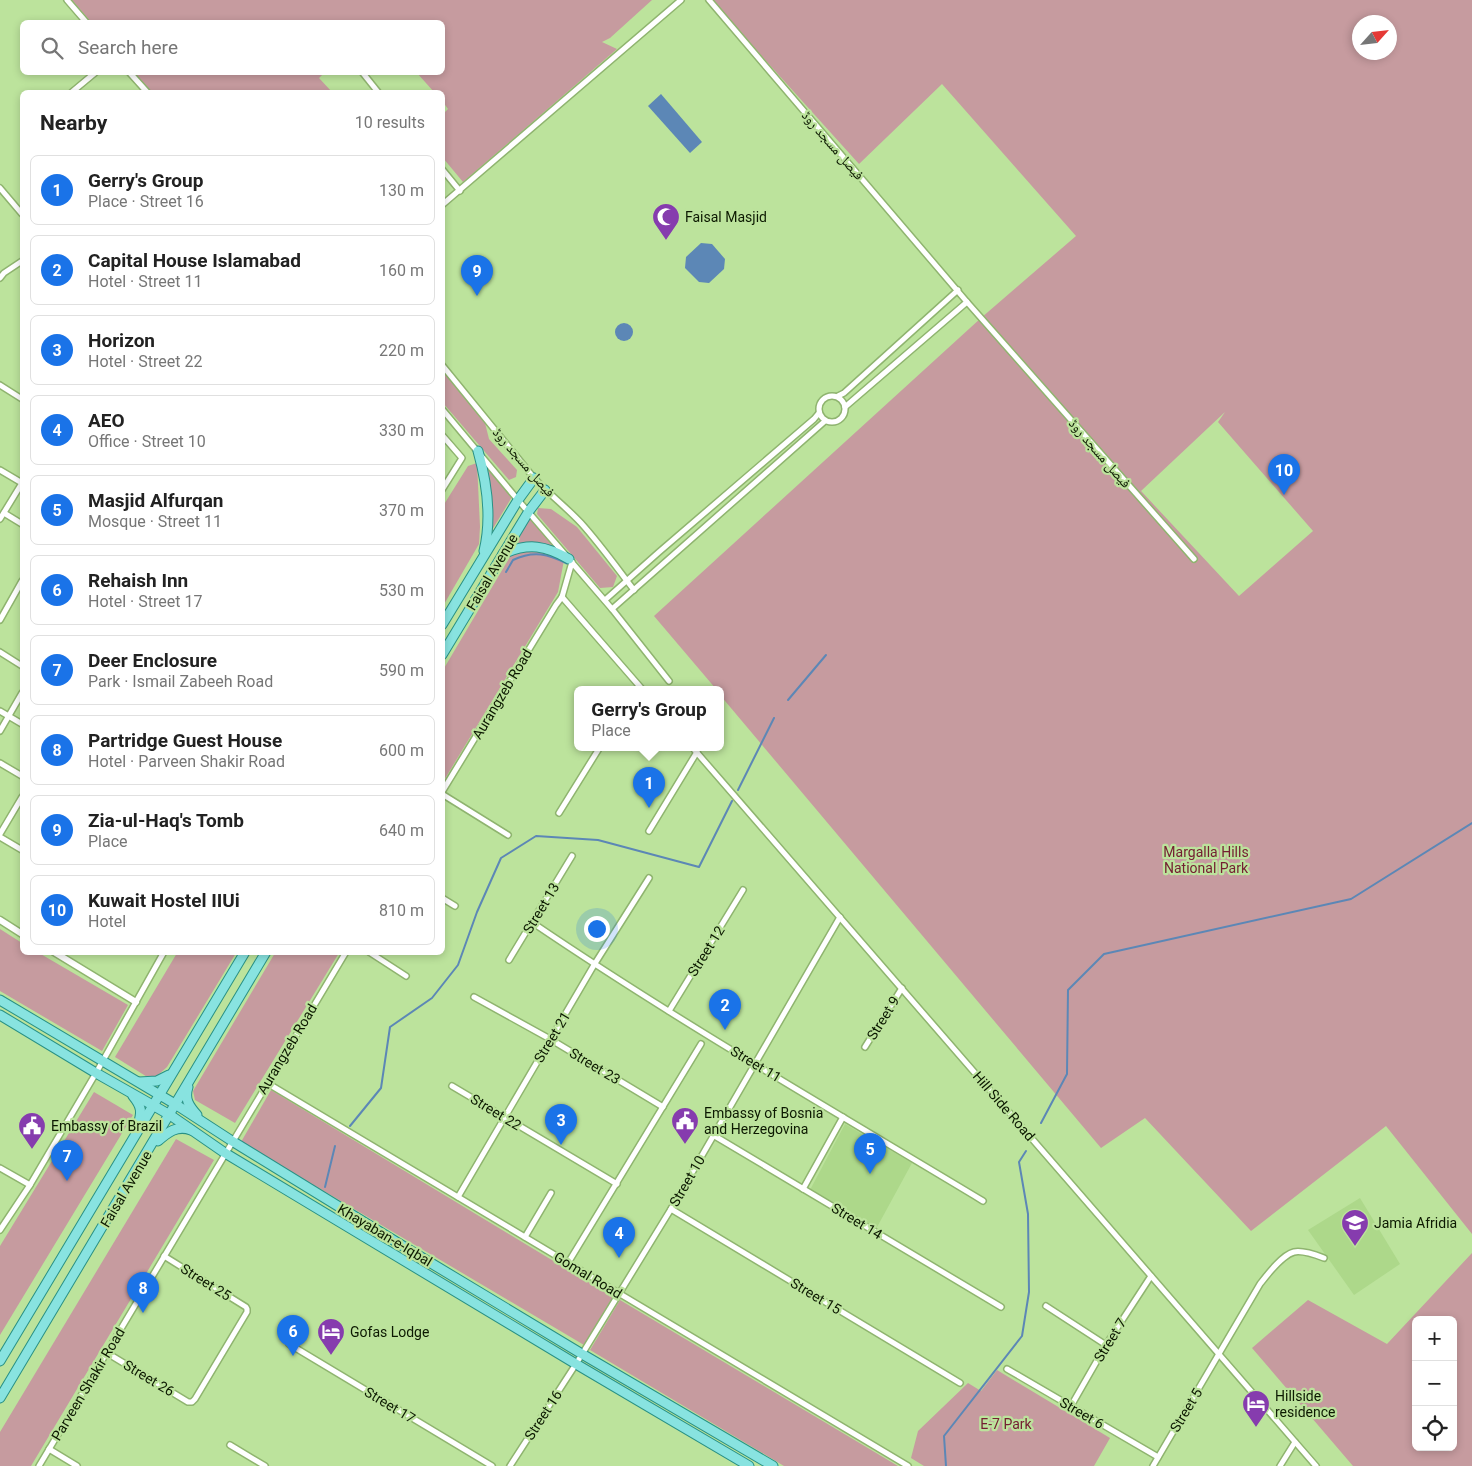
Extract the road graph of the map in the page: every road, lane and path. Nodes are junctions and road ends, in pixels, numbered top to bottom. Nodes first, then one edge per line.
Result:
1 (67, 0) edge
2 (681, 0) edge
3 (709, 0) edge
4 (84, 20) edge
5 (92, 75) edge
6 (132, 75) edge
7 (364, 75) edge
8 (74, 90) edge
9 (145, 90) edge
10 (376, 90) edge
11 (445, 174) edge
12 (0, 188) edge
13 (460, 191) junction
14 (445, 203) edge
15 (20, 212) edge
16 (20, 262) edge
17 (0, 278) edge
18 (958, 290) junction
19 (967, 302) junction
20 (445, 369) edge
21 (0, 385) edge
22 (838, 396) junction
23 (20, 398) edge
24 (845, 407) junction
25 (445, 412) edge
26 (819, 413) junction
27 (825, 421) junction
28 (445, 438) edge
29 (478, 451) junction
30 (0, 470) edge
31 (534, 478) junction
32 (20, 482) edge
33 (445, 485) edge
34 (20, 486) edge
35 (544, 490) junction
36 (518, 500) junction
37 (529, 511) junction
38 (4, 513) junction
39 (0, 519) edge
40 (20, 523) edge
41 (503, 554) junction
42 (1194, 559) dead end
43 (481, 561) junction
44 (570, 561) junction
45 (626, 580) junction
46 (20, 585) edge
47 (634, 590) junction
48 (562, 597) junction
49 (604, 600) junction
50 (612, 609) junction
51 (0, 620) edge
52 (445, 620) edge
53 (445, 650) edge
54 (0, 652) edge
55 (20, 665) edge
56 (669, 681) dead end
57 (637, 686) edge
58 (20, 697) edge
59 (0, 711) edge
60 (9, 716) junction
61 (20, 723) edge
62 (0, 731) edge
63 (598, 751) edge
64 (697, 752) joint
65 (0, 763) edge
66 (20, 775) edge
67 (445, 788) edge
68 (445, 795) edge
69 (20, 800) edge
70 (559, 813) dead end
71 (649, 831) dead end
72 (0, 835) edge
73 (508, 836) dead end
74 (20, 849) edge
75 (572, 856) dead end
76 (649, 878) dead end
77 (744, 890) dead end
78 (445, 900) edge
79 (455, 906) dead end
80 (840, 917) junction
81 (0, 920) edge
82 (533, 923) junction
83 (20, 933) edge
84 (59, 955) edge
85 (162, 955) edge
86 (243, 955) edge
87 (264, 955) edge
88 (344, 955) edge
89 (374, 955) edge
90 (509, 960) dead end
91 (594, 964) junction
92 (406, 976) dead end
93 (902, 988) junction
94 (474, 996) dead end
95 (0, 1000) edge
96 (136, 1002) junction
97 (669, 1011) junction
98 (0, 1015) edge
99 (550, 1039) junction
100 (701, 1044) dead end
101 (865, 1047) dead end
102 (103, 1061) junction
103 (755, 1064) junction
104 (173, 1071) junction
105 (96, 1073) junction
106 (190, 1080) junction
107 (139, 1082) junction
108 (267, 1083) junction
109 (452, 1086) dead end
110 (131, 1092) junction
111 (159, 1095) junction
112 (175, 1104) junction
113 (154, 1105) junction
114 (662, 1107) junction
115 (170, 1115) junction
116 (504, 1116) junction
117 (843, 1117) junction
118 (204, 1124) junction
119 (198, 1133) junction
120 (713, 1135) junction
121 (133, 1140) junction
122 (229, 1147) junction
123 (148, 1151) junction
124 (0, 1168) edge
125 (617, 1184) junction
126 (30, 1185) junction
127 (803, 1189) junction
128 (551, 1193) dead end
129 (458, 1197) junction
130 (983, 1201) dead end
131 (671, 1209) junction
132 (0, 1230) edge
133 (525, 1237) junction
134 (164, 1256) junction
135 (1324, 1258) dead end
136 (568, 1263) junction
137 (1151, 1276) junction
138 (619, 1294) junction
139 (1046, 1306) dead end
140 (1002, 1307) dead end
141 (289, 1344) dead end
142 (1106, 1345) junction
143 (107, 1353) junction
144 (582, 1354) junction
145 (1219, 1354) junction
146 (0, 1361) edge
147 (576, 1364) junction
148 (1007, 1369) dead end
149 (960, 1383) dead end
150 (0, 1398) edge
151 (192, 1402) joint
152 (1071, 1406) junction
153 (1295, 1442) junction
154 (230, 1446) dead end
155 (49, 1449) junction
156 (1158, 1457) junction
157 (39, 1466) edge
158 (77, 1466) edge
159 (265, 1466) edge
160 (492, 1466) edge
161 (510, 1466) edge
162 (750, 1466) edge
163 (773, 1466) edge
164 (908, 1466) edge
165 (1153, 1466) edge
166 (1280, 1466) edge
167 (1316, 1466) edge

1 - 4 street
2 - 13 street
3 - 18 street, فیصل مسجد روڈ
5 - 8 street
6 - 9 street
7 - 10 street
11 - 13 street
12 - 15 street
13 - 14 street
16 - 17 street
18 - 19 street, فیصل مسجد روڈ
18 - 22 street
19 - 24 street
19 - 42 street, فیصل مسجد روڈ
20 - 31 street, فیصل مسجد روڈ
21 - 23 street
22 - 24 street
22 - 26 street
24 - 27 street
25 - 29 street, فیصل مسجد روڈ
26 - 27 street
26 - 45 street
27 - 47 street
28 - 33 street
29 - 36 street, فیصل مسجد روڈ
29 - 43 main road
30 - 32 street
31 - 35 street, فیصل مسجد روڈ
31 - 36 main road, Faisal Avenue
34 - 38 street
35 - 37 main road, Faisal Avenue
35 - 45 street, فیصل مسجد روڈ
36 - 37 street, فیصل مسجد روڈ
36 - 43 main road, Faisal Avenue
37 - 41 main road, Faisal Avenue
37 - 44 street, فیصل مسجد روڈ
38 - 39 street
38 - 40 street
41 - 44 main road
41 - 53 main road, Faisal Avenue
43 - 52 main road, Faisal Avenue
44 - 48 street, Aurangzeb Road
44 - 49 street, فیصل مسجد روڈ
45 - 47 street, فیصل مسجد روڈ
45 - 49 street
46 - 51 street
47 - 50 street
48 - 57 street
48 - 67 street, Aurangzeb Road
49 - 50 street, فیصل مسجد روڈ
50 - 56 street, فیصل مسجد روڈ
54 - 55 street
58 - 60 street
59 - 60 street
60 - 61 street
60 - 62 street
63 - 70 street
64 - 71 street
64 - 80 street, Hill Side Road
65 - 66 street
68 - 73 street
69 - 72 street
72 - 74 street
75 - 82 street, Street 13
76 - 91 street, Street 21
77 - 97 street, Street 12
78 - 79 street
80 - 93 street, Hill Side Road
80 - 103 street, Street 10
81 - 83 street
82 - 90 street, Street 13
82 - 91 street, Street 11
84 - 96 street
85 - 96 street
86 - 104 main road, Faisal Avenue
87 - 106 main road, Faisal Avenue
88 - 108 street, Aurangzeb Road
89 - 92 street
91 - 97 street, Street 11
91 - 99 street, Street 21
93 - 101 street, Street 9
93 - 137 street, Hill Side Road
94 - 99 street, Street 23
95 - 102 main road, Khayaban-e-Iqbal
96 - 102 street
97 - 103 street, Street 11
98 - 105 main road, Khayaban-e-Iqbal
99 - 114 street, Street 23
99 - 116 street, Street 21
100 - 114 street
102 - 105 street
102 - 107 main road, Khayaban-e-Iqbal
103 - 117 street, Street 11
103 - 120 street, Street 10
104 - 107 main road
104 - 111 main road, Faisal Avenue
105 - 110 main road, Khayaban-e-Iqbal
105 - 126 street
106 - 112 main road, Faisal Avenue
106 - 118 main road
107 - 111 main road, Khayaban-e-Iqbal
108 - 122 street, Aurangzeb Road
108 - 129 street, Gomal Road
109 - 116 street, Street 22
110 - 113 main road, Khayaban-e-Iqbal
110 - 121 main road
111 - 112 main road, Khayaban-e-Iqbal
111 - 113 main road, Faisal Avenue
112 - 115 main road, Faisal Avenue
112 - 118 main road, Khayaban-e-Iqbal
113 - 115 main road, Khayaban-e-Iqbal
113 - 121 main road, Faisal Avenue
114 - 125 street
115 - 119 main road, Khayaban-e-Iqbal
115 - 123 main road, Faisal Avenue
116 - 125 street, Street 22
116 - 129 street, Street 21
117 - 127 street
117 - 130 street, Street 11
118 - 122 main road, Khayaban-e-Iqbal
119 - 122 main road, Khayaban-e-Iqbal
119 - 123 main road
120 - 127 street, Street 14
120 - 131 street, Street 10
121 - 146 main road, Faisal Avenue
122 - 134 street, Parveen Shakir Road
122 - 144 main road, Khayaban-e-Iqbal
122 - 147 main road, Khayaban-e-Iqbal
123 - 150 main road, Faisal Avenue
124 - 126 street
125 - 136 street
126 - 132 street
127 - 140 street, Street 14
128 - 133 street
129 - 133 street, Gomal Road
131 - 138 street, Street 10
131 - 149 street, Street 15
133 - 136 street, Gomal Road
134 - 143 street, Parveen Shakir Road
134 - 151 street, Street 25
135 - 145 street, Street 5
136 - 138 street, Gomal Road
137 - 142 street, Street 7
137 - 145 street, Hill Side Road
138 - 144 street, Street 10
138 - 164 street, Gomal Road
139 - 142 street
141 - 160 street, Street 17
142 - 152 street, Street 7
143 - 151 street, Street 26
143 - 155 street, Parveen Shakir Road
144 - 147 street, Street 10
144 - 163 main road, Khayaban-e-Iqbal
145 - 153 street, Hill Side Road
145 - 156 street, Street 5
147 - 161 street, Street 16
147 - 162 main road, Khayaban-e-Iqbal
148 - 152 street, Street 6
152 - 156 street, Street 6
153 - 166 street
153 - 167 street, Hill Side Road
154 - 159 street
155 - 157 street, Parveen Shakir Road
155 - 158 street
156 - 165 street, Street 5

